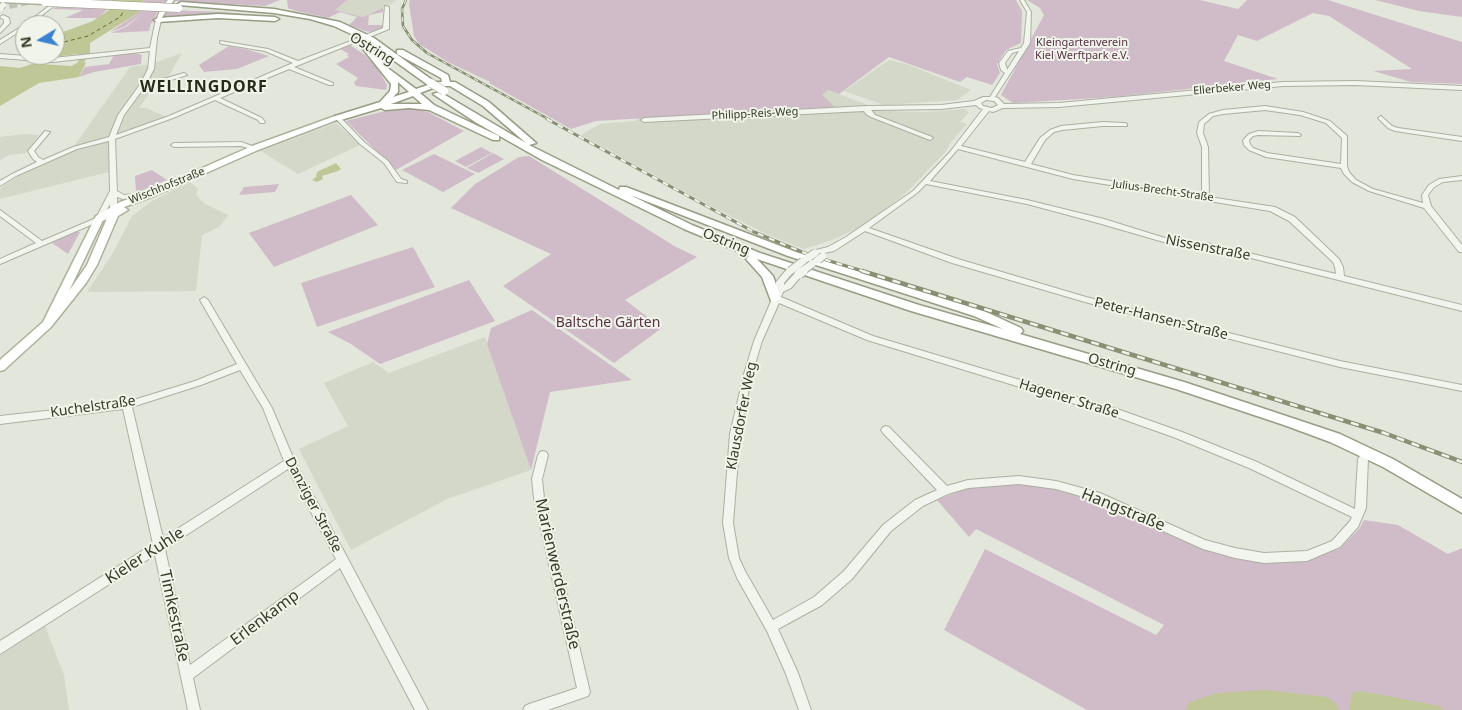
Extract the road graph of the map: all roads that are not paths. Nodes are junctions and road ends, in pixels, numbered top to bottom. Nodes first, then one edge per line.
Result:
1 (60, 0) edge
2 (64, 0) edge
3 (116, 0) edge
4 (171, 0) edge
5 (1022, 0) edge
6 (45, 2) joint
7 (3, 4) edge
8 (179, 6) junction
9 (387, 7) dead end
10 (241, 8) junction
11 (40, 15) edge
12 (3, 16) dead end
13 (310, 17) junction
14 (158, 20) junction
15 (325, 26) junction
16 (0, 30) edge
17 (15, 32) edge
18 (364, 40) junction
19 (0, 42) edge
20 (222, 42) dead end
21 (153, 49) junction
22 (1022, 49) joint
23 (0, 56) edge
24 (84, 57) joint
25 (298, 63) junction
26 (290, 67) junction
27 (387, 71) junction
28 (1007, 72) joint
29 (184, 75) dead end
30 (331, 84) dead end
31 (140, 88) junction
32 (1462, 88) edge
33 (442, 89) junction
34 (416, 94) junction
35 (216, 98) junction
36 (992, 98) junction
37 (977, 104) junction
38 (383, 105) junction
39 (1002, 106) junction
40 (431, 107) junction
41 (867, 108) junction
42 (988, 109) junction
43 (338, 118) junction
44 (1381, 118) dead end
45 (644, 120) dead end
46 (262, 122) dead end
47 (1124, 125) dead end
48 (47, 132) dead end
49 (1298, 135) dead end
50 (112, 138) junction
51 (930, 138) dead end
52 (1462, 140) edge
53 (174, 145) dead end
54 (958, 147) junction
55 (254, 148) junction
56 (536, 153) junction
57 (42, 162) junction
58 (1027, 164) junction
59 (1344, 166) junction
60 (1462, 178) edge
61 (405, 182) dead end
62 (926, 182) junction
63 (0, 184) edge
64 (617, 190) junction
65 (113, 192) junction
66 (151, 194) junction
67 (1205, 197) junction
68 (1427, 206) junction
69 (114, 211) junction
70 (0, 212) edge
71 (99, 218) junction
72 (865, 229) junction
73 (41, 244) junction
74 (1462, 250) edge
75 (751, 259) junction
76 (813, 259) junction
77 (0, 262) edge
78 (793, 274) junction
79 (1340, 277) junction
80 (777, 294) junction
81 (204, 300) dead end
82 (1462, 308) edge
83 (47, 324) junction
84 (1021, 335) junction
85 (241, 366) junction
86 (0, 367) edge
87 (1462, 388) edge
88 (127, 405) junction
89 (0, 420) edge
90 (886, 430) dead end
91 (543, 455) dead end
92 (1363, 459) dead end
93 (290, 463) junction
94 (945, 491) junction
95 (1462, 497) edge
96 (1462, 507) edge
97 (1358, 515) junction
98 (159, 547) junction
99 (343, 560) junction
100 (771, 626) junction
101 (0, 648) edge
102 (186, 676) junction
103 (194, 710) edge
104 (422, 710) edge
105 (529, 710) edge
106 (805, 710) edge

1 - 11 street
2 - 8 highway, bridge
3 - 8 highway, Ostring
4 - 14 main road
5 - 22 street
6 - 7 main road, Ostring
6 - 8 highway, Ostring, bridge
8 - 10 highway, Ostring
8 - 15 highway, Ostring
9 - 18 street
10 - 13 highway, Ostring
10 - 13 highway
12 - 16 street
13 - 18 highway, Ostring
14 - 15 highway
14 - 21 street
15 - 18 highway, Ostring
17 - 19 street
18 - 25 street
18 - 27 highway
18 - 33 highway, Ostring
18 - 33 highway
20 - 25 street
21 - 24 street
21 - 31 street
22 - 28 street
23 - 24 street
25 - 26 street
26 - 30 street
26 - 35 street
27 - 34 highway
27 - 38 highway
28 - 36 street
29 - 31 street
31 - 50 street
32 - 39 street, Ellerbeker Weg
33 - 34 highway
33 - 56 highway, Ostring
33 - 64 highway, Ostring
34 - 38 highway
34 - 40 highway
35 - 46 street
35 - 50 street
36 - 37 street
36 - 39 street
37 - 41 street, Philipp-Reis-Weg
37 - 42 street
38 - 40 highway
38 - 43 highway
39 - 42 street
40 - 56 highway
41 - 45 street, Philipp-Reis-Weg
41 - 51 street
42 - 54 street
43 - 55 main road, Wischhofstraße
43 - 61 street
44 - 52 street
47 - 58 street
48 - 57 street
49 - 59 street
50 - 57 street
50 - 65 street
53 - 55 street
54 - 58 street, Julius-Brecht-Straße
54 - 62 street
55 - 66 main road, Wischhofstraße
56 - 64 highway, Ostring
57 - 63 street
58 - 67 street, Julius-Brecht-Straße
59 - 67 street
59 - 68 street
60 - 68 street
62 - 72 street
62 - 79 street, Nissenstraße
64 - 75 highway
64 - 76 highway
64 - 84 highway, Ostring
65 - 66 street
65 - 69 street
65 - 71 street
66 - 69 main road, Wischhofstraße
67 - 79 street, Julius-Brecht-Straße
68 - 74 street
69 - 71 main road, Wischhofstraße
69 - 83 main road
70 - 73 street
71 - 73 street, Wischhofstraße
71 - 83 main road
72 - 76 street
72 - 87 street, Peter-Hansen-Straße
73 - 77 street, Wischhofstraße
75 - 78 highway
75 - 80 highway
76 - 78 street, bridge
76 - 84 highway
78 - 80 street
78 - 84 highway
79 - 82 street, Nissenstraße
80 - 97 street, Hagener Straße
80 - 100 street, Klausdorfer Weg
81 - 85 street, Danziger Straße
83 - 86 main road
84 - 95 highway, Ostring
84 - 96 highway, Ostring
85 - 88 street, Kuchelstraße
85 - 93 street, Danziger Straße
88 - 89 street, Kuchelstraße
88 - 98 street, Timkestraße
90 - 94 street
91 - 105 street, Marienwerderstraße
92 - 97 street, Hangstraße
93 - 98 street, Kieler Kuhle
93 - 99 street, Danziger Straße
94 - 97 street, Hangstraße
94 - 100 street, Hangstraße
98 - 101 street, Kieler Kuhle
98 - 102 street, Timkestraße
99 - 102 street, Erlenkamp
99 - 104 street, Danziger Straße
100 - 106 street, Klausdorfer Weg
102 - 103 street, Timkestraße

